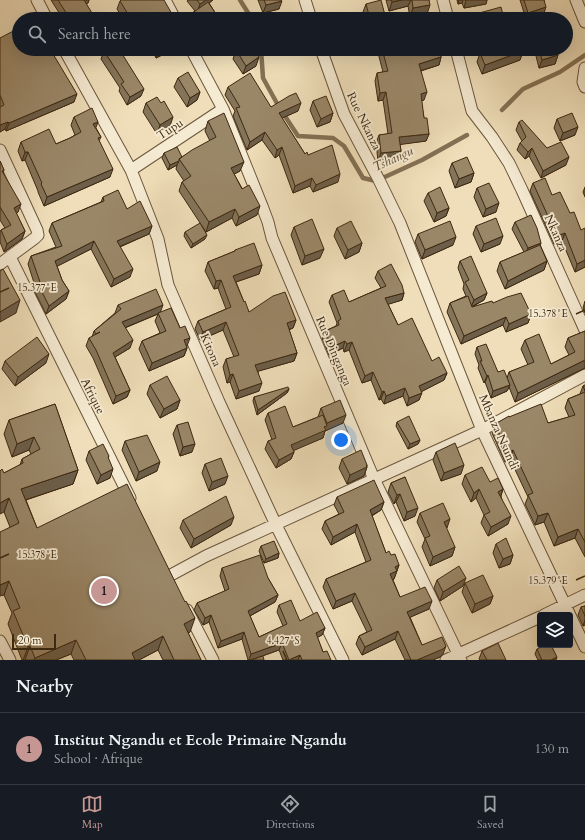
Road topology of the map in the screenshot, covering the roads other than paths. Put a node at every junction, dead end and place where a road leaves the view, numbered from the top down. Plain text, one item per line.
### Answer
1 (36, 0) edge
2 (165, 0) edge
3 (305, 0) edge
4 (443, 0) edge
5 (576, 0) edge
6 (43, 12) edge
7 (171, 12) edge
8 (309, 12) edge
9 (446, 12) edge
10 (585, 22) edge
11 (68, 56) edge
12 (195, 56) edge
13 (323, 56) edge
14 (458, 56) edge
15 (585, 68) edge
16 (584, 84) edge
17 (223, 109) junction
18 (0, 150) edge
19 (131, 170) junction
20 (400, 223) joint
21 (10, 257) junction
22 (0, 264) edge
23 (585, 330) edge
24 (585, 375) edge
25 (482, 430) junction
26 (374, 480) junction
27 (134, 505) edge
28 (276, 525) junction
29 (169, 576) edge
30 (585, 595) edge
31 (184, 604) edge
32 (565, 605) junction
33 (550, 612) edge
34 (537, 619) edge
35 (0, 640) edge
36 (585, 647) edge
37 (459, 658) edge
38 (10, 660) edge
39 (213, 660) edge
40 (344, 660) edge
41 (446, 660) edge

1 - 6 street
2 - 7 street
3 - 8 street
4 - 9 street
5 - 10 street
11 - 19 street, Kitona
12 - 17 street, Rue Dinganga
13 - 20 street, Rue Nkanza
14 - 23 street, Nkanza
15 - 16 street
17 - 19 street, Tupu
17 - 26 street, Rue Dinganga
18 - 21 street
19 - 28 street, Kitona
20 - 25 street, Mbanza Nsundi
21 - 22 street
21 - 27 street, Afrique
24 - 25 street
25 - 26 street
25 - 32 street, Mbanza Nsundi
26 - 28 street
26 - 37 street, Rue Dinganga
28 - 29 street
28 - 40 street, Kitona
30 - 32 street
31 - 39 street
32 - 33 street
32 - 36 street, Mbanza Nsundi
34 - 37 street
35 - 38 street
37 - 41 street

